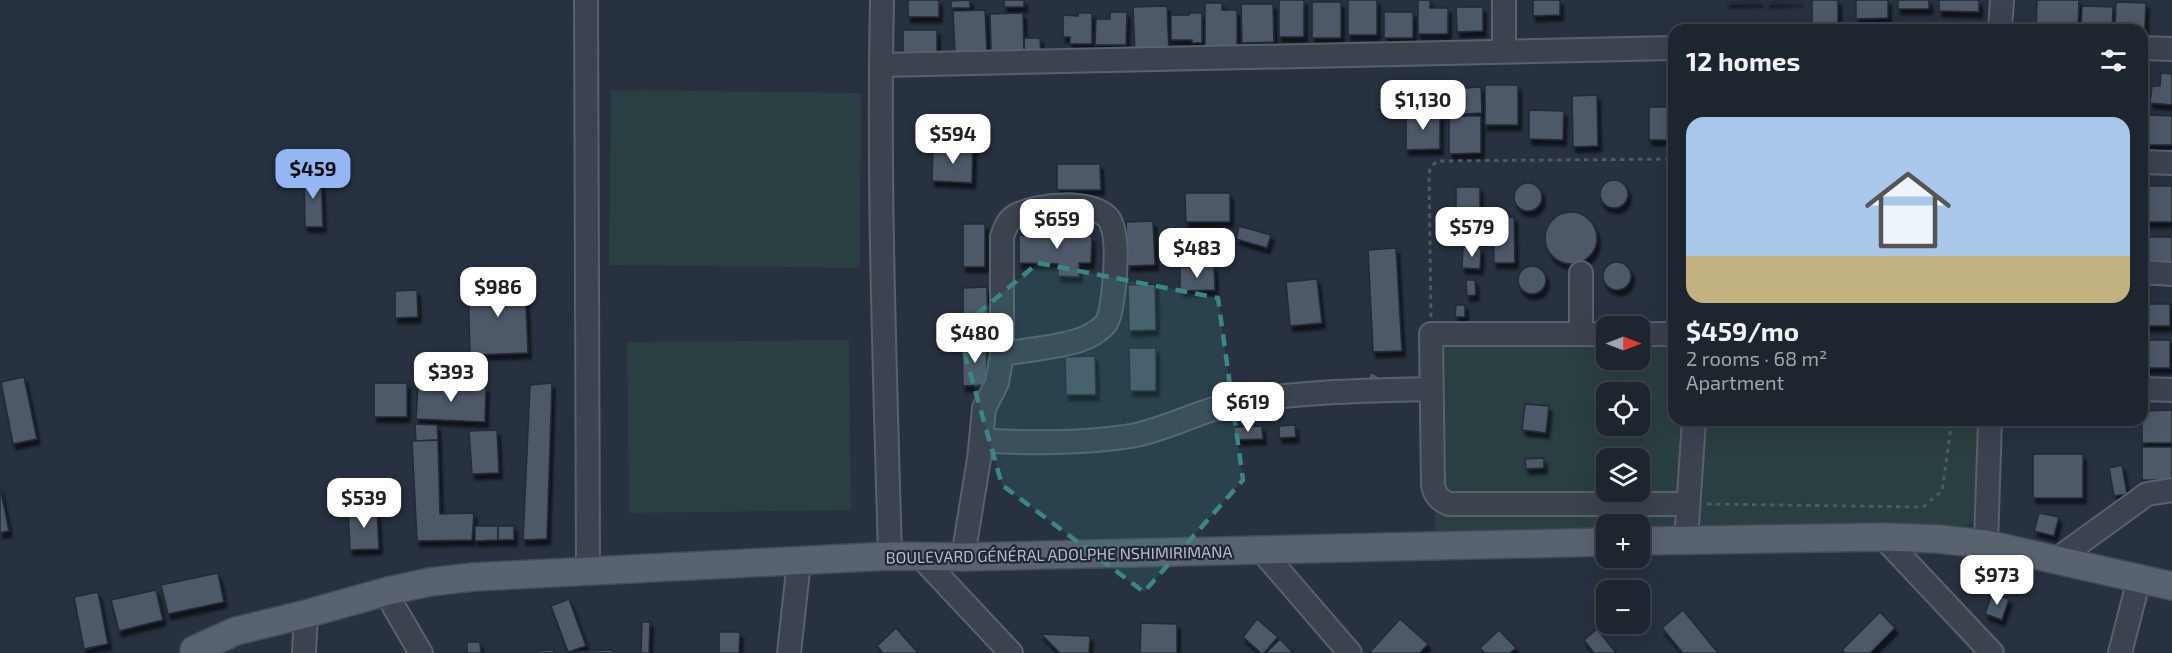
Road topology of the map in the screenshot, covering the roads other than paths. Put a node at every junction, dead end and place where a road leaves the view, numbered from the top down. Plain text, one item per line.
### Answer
1 (586, 0) edge
2 (882, 0) edge
3 (1504, 0) edge
4 (2001, 0) edge
5 (2000, 24) edge
6 (1668, 48) edge
7 (2148, 48) edge
8 (2172, 50) edge
9 (1504, 51) junction
10 (881, 65) junction
11 (2148, 162) edge
12 (2172, 163) edge
13 (2148, 272) edge
14 (1581, 273) dead end
15 (2172, 274) edge
16 (1581, 334) junction
17 (1596, 334) edge
18 (1650, 334) edge
19 (1668, 334) edge
20 (1002, 354) junction
21 (1430, 389) junction
22 (2148, 389) edge
23 (2172, 390) edge
24 (1694, 426) edge
25 (1990, 426) edge
26 (981, 440) junction
27 (2172, 490) edge
28 (1688, 504) junction
29 (1883, 537) junction
30 (1650, 541) edge
31 (1686, 541) junction
32 (1596, 542) edge
33 (1986, 543) junction
34 (1261, 550) junction
35 (890, 556) junction
36 (921, 557) junction
37 (963, 557) junction
38 (2056, 560) junction
39 (799, 561) junction
40 (588, 570) junction
41 (2139, 579) junction
42 (2172, 586) edge
43 (391, 599) junction
44 (305, 633) edge
45 (186, 651) edge
46 (421, 653) edge
47 (789, 653) edge
48 (1011, 653) edge
49 (1350, 653) edge
50 (1992, 653) edge
51 (2120, 653) edge

1 - 40 street
2 - 10 street
3 - 9 street
4 - 5 street
6 - 9 street
7 - 8 street
9 - 10 street
10 - 35 street
11 - 12 street
13 - 15 street
14 - 16 street
16 - 17 street
16 - 21 street
18 - 19 street
20 - 20 street
20 - 26 street
21 - 26 street
21 - 28 street
22 - 23 street
24 - 28 street
25 - 33 street
26 - 37 street
27 - 38 street
28 - 31 street
29 - 31 main road
29 - 33 main road
29 - 50 street
30 - 31 main road
32 - 34 main road, BOULEVARD GÉNÉRAL ADOLPHE NSHIMIRIMANA
33 - 38 main road
34 - 37 main road, BOULEVARD GÉNÉRAL ADOLPHE NSHIMIRIMANA
34 - 49 street
35 - 36 main road, BOULEVARD GÉNÉRAL ADOLPHE NSHIMIRIMANA
35 - 39 main road, BOULEVARD GÉNÉRAL ADOLPHE NSHIMIRIMANA
36 - 37 main road, BOULEVARD GÉNÉRAL ADOLPHE NSHIMIRIMANA
36 - 48 street
38 - 41 main road
39 - 40 main road, BOULEVARD GÉNÉRAL ADOLPHE NSHIMIRIMANA
39 - 47 street
40 - 43 main road, BOULEVARD GÉNÉRAL ADOLPHE NSHIMIRIMANA
41 - 42 main road
41 - 51 street
43 - 44 main road, BOULEVARD GÉNÉRAL ADOLPHE NSHIMIRIMANA
43 - 46 street
44 - 45 main road, BOULEVARD GÉNÉRAL ADOLPHE NSHIMIRIMANA

